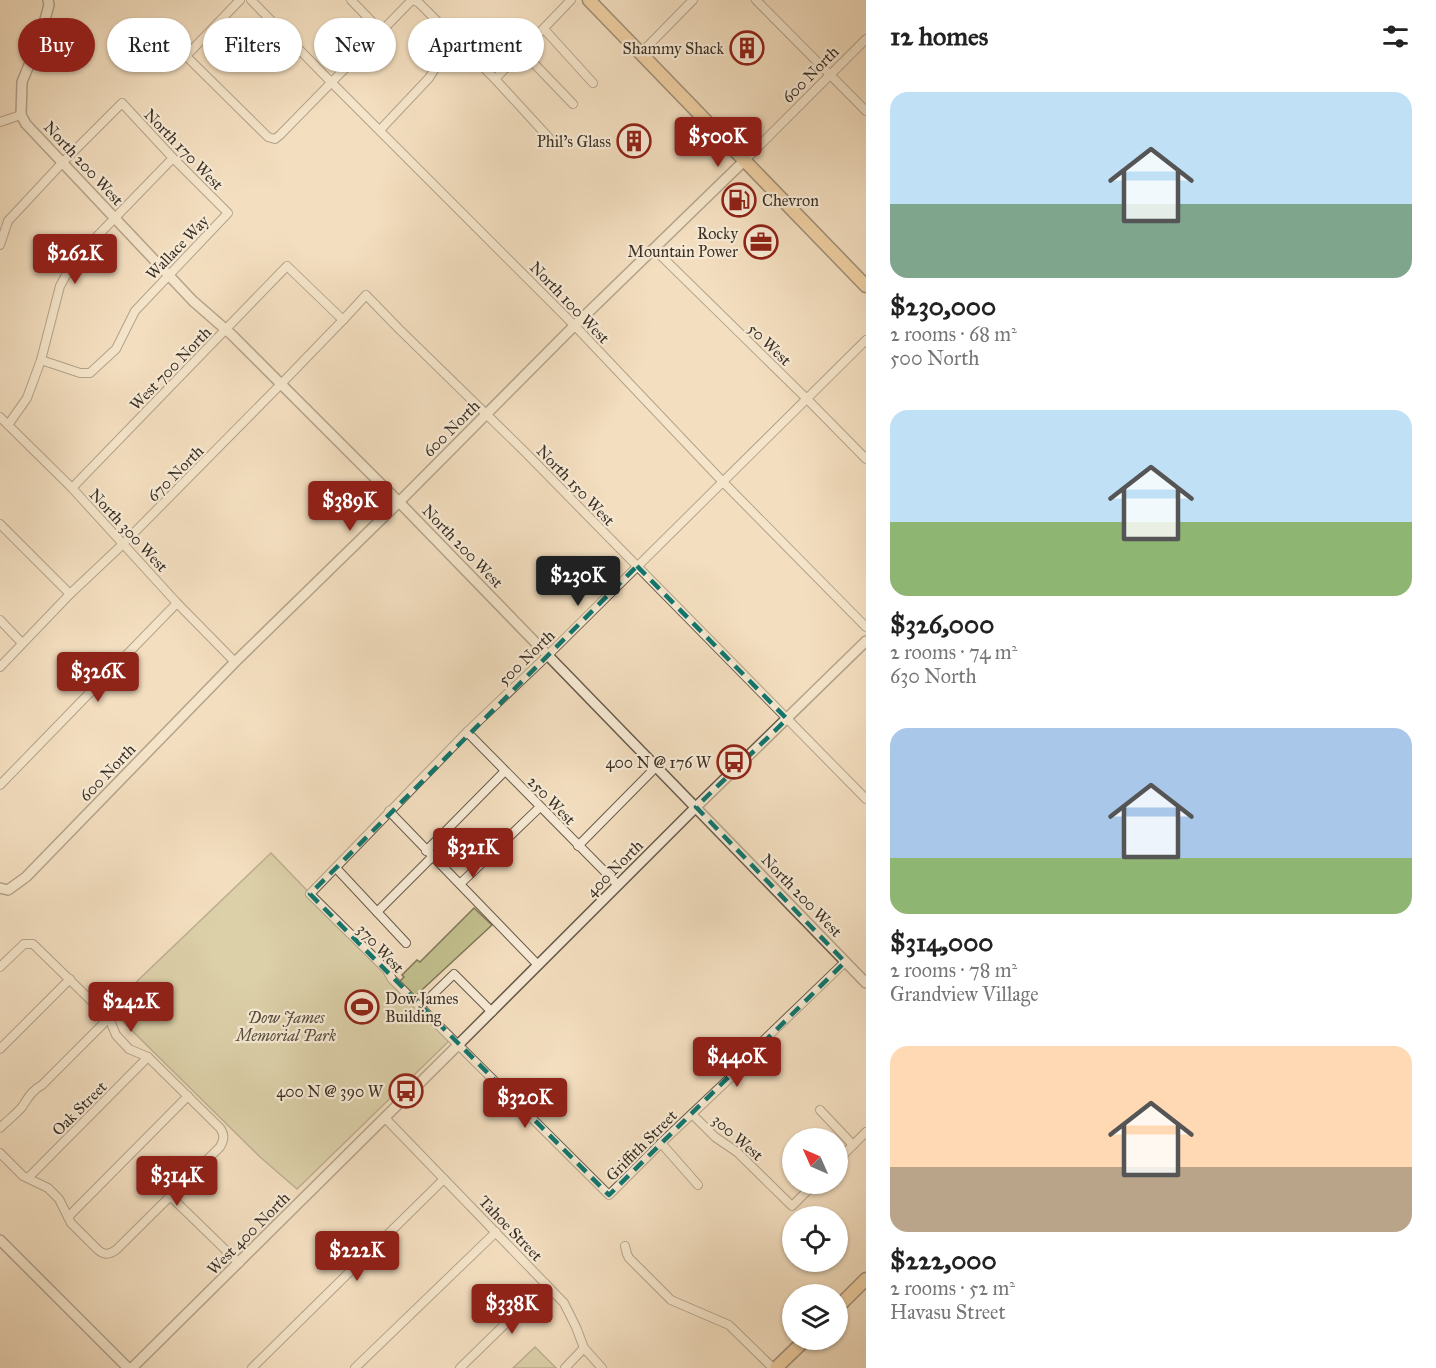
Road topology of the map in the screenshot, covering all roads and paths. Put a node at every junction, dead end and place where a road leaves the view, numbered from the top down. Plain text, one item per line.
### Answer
1 (48, 0) edge
2 (240, 0) edge
3 (251, 0) edge
4 (351, 0) edge
5 (414, 0) edge
6 (572, 0) edge
7 (589, 0) edge
8 (693, 0) edge
9 (756, 0) edge
10 (368, 18) edge
11 (394, 18) edge
12 (434, 18) edge
13 (544, 29) joint
14 (866, 39) edge
15 (640, 54) junction
16 (341, 72) edge
17 (433, 72) edge
18 (488, 72) edge
19 (502, 72) edge
20 (542, 72) edge
21 (830, 75) junction
22 (495, 79) junction
23 (331, 82) junction
24 (593, 83) dead end
25 (573, 104) dead end
26 (866, 111) edge
27 (21, 115) junction
28 (0, 122) edge
29 (380, 130) junction
30 (550, 139) dead end
31 (173, 158) junction
32 (744, 161) junction
33 (63, 162) junction
34 (228, 213) joint
35 (116, 218) junction
36 (0, 245) edge
37 (654, 249) junction
38 (169, 274) junction
39 (866, 286) edge
40 (366, 294) joint
41 (343, 320) junction
42 (575, 326) junction
43 (226, 330) junction
44 (866, 340) edge
45 (41, 360) junction
46 (281, 384) junction
47 (807, 399) junction
48 (486, 414) junction
49 (0, 417) edge
50 (8, 425) junction
51 (866, 459) edge
52 (723, 482) junction
53 (72, 488) junction
54 (399, 502) junction
55 (0, 524) edge
56 (123, 544) junction
57 (637, 566) junction
58 (70, 594) junction
59 (177, 603) junction
60 (0, 620) edge
61 (866, 627) edge
62 (866, 641) edge
63 (22, 643) junction
64 (548, 655) junction
65 (235, 662) junction
66 (0, 667) edge
67 (788, 719) junction
68 (467, 732) junction
69 (656, 767) junction
70 (505, 771) junction
71 (0, 785) edge
72 (866, 799) edge
73 (540, 807) junction
74 (696, 807) junction
75 (389, 811) junction
76 (578, 846) junction
77 (429, 854) junction
78 (336, 868) junction
79 (460, 884) junction
80 (618, 885) junction
81 (4, 889) edge
82 (310, 894) joint
83 (377, 912) junction
84 (406, 943) dead end
85 (845, 962) junction
86 (538, 965) junction
87 (0, 967) edge
88 (70, 979) junction
89 (866, 983) edge
90 (420, 1007) junction
91 (492, 1012) junction
92 (109, 1018) junction
93 (458, 1045) junction
94 (0, 1049) edge
95 (148, 1057) junction
96 (188, 1096) junction
97 (820, 1110) dead end
98 (692, 1114) junction
99 (385, 1118) junction
100 (0, 1128) edge
101 (866, 1132) edge
102 (661, 1143) junction
103 (854, 1145) junction
104 (848, 1151) edge
105 (0, 1153) edge
106 (28, 1178) junction
107 (444, 1179) junction
108 (698, 1185) dead end
109 (804, 1194) edge
110 (609, 1195) joint
111 (170, 1196) junction
112 (68, 1217) junction
113 (496, 1232) junction
114 (0, 1240) edge
115 (625, 1246) dead end
116 (239, 1263) junction
117 (866, 1279) edge
118 (546, 1284) junction
119 (848, 1297) edge
120 (584, 1348) junction
121 (794, 1350) edge
122 (130, 1368) edge
123 (252, 1368) edge
124 (355, 1368) edge
125 (460, 1368) edge
126 (565, 1368) edge
127 (602, 1368) edge
128 (774, 1368) edge

1 - 27 street, North 200 West
2 - 23 street
3 - 23 street, North 100 West
4 - 10 street
5 - 11 street
5 - 12 street
6 - 13 street
7 - 15 main road
8 - 15 street
9 - 21 street
13 - 24 street
14 - 21 street, 600 North
15 - 32 main road
16 - 23 street
17 - 29 street
18 - 22 street
19 - 22 street
20 - 25 street
21 - 26 street
21 - 32 street, 600 North
22 - 30 street
23 - 29 street, North 100 West
27 - 28 street
27 - 33 street, North 200 West
29 - 42 street, North 100 West
31 - 33 street, North 170 West
31 - 34 street, North 170 West
31 - 35 street
32 - 37 street, 600 North
32 - 39 main road
33 - 35 street, North 200 West
33 - 36 street
34 - 38 street, Wallace Way
35 - 38 street, North 200 West
35 - 45 street
37 - 42 street, 600 North
37 - 47 street, 50 West
38 - 43 street, North 200 West
38 - 45 street, Wallace Way
40 - 41 street, 670 North
40 - 48 street, North 150 West
41 - 43 street, West 700 North
41 - 46 street, 670 North
42 - 48 street, 600 North
42 - 52 street, North 100 West
43 - 46 street, North 200 West
43 - 53 street, West 700 North
44 - 47 street, 500 North
45 - 50 street
46 - 54 street, North 200 West
46 - 56 street, 670 North
47 - 51 street, 50 West
47 - 52 street, 500 North
48 - 54 street, 600 North
48 - 57 street, North 150 West
49 - 50 street, North 300 West
50 - 53 street, North 300 West
52 - 57 street, 500 North
52 - 61 street, North 100 West
53 - 56 street, North 300 West
54 - 64 street, North 200 West
54 - 65 street, 600 North
55 - 58 street
56 - 58 street, 670 North
56 - 59 street, North 300 West
57 - 64 street, 500 North
57 - 67 street, North 150 West
58 - 63 street, 670 North
59 - 65 street, North 300 West
59 - 71 street
60 - 63 street
62 - 67 street, 400 North
63 - 66 street, 670 North
64 - 68 street, 500 North
64 - 69 street, North 200 West
65 - 81 street, 600 North
67 - 72 street, North 150 West
67 - 74 street, 400 North
68 - 70 street, 250 West
68 - 75 street, 500 North
69 - 74 street, North 200 West
69 - 76 street
70 - 73 street, 250 West
70 - 77 street
73 - 76 street, 250 West
73 - 79 street
74 - 80 street, 400 North
74 - 85 street, North 200 West
75 - 77 street
75 - 78 street, 500 North
76 - 80 street, 250 West
77 - 79 street
77 - 83 street
78 - 82 street, 500 North
78 - 83 street
79 - 86 street
80 - 86 street, 400 North
82 - 90 street, 370 West
83 - 84 street
85 - 89 street, North 200 West
85 - 98 street, Griffith Street
86 - 91 street, 400 North
87 - 88 street
88 - 92 street
88 - 94 street
90 - 91 street
90 - 93 street, 370 West
91 - 93 street, 400 North
92 - 95 street
92 - 100 street
93 - 99 street, 400 North
93 - 110 street, 370 West
95 - 96 street
95 - 106 street, Oak Street
96 - 111 street
96 - 112 street
97 - 103 street
98 - 102 street, Griffith Street
98 - 109 street, 300 West
99 - 107 street, Tahoe Street
99 - 116 street, West 400 North
101 - 103 street
102 - 108 street
102 - 110 street, Griffith Street
103 - 104 street
105 - 106 street
106 - 112 street
107 - 113 street, Tahoe Street
107 - 123 street
111 - 112 street
111 - 116 street
113 - 118 street, Tahoe Street
113 - 124 street
114 - 122 street
115 - 128 street
116 - 122 street, West 400 North
117 - 119 main road
118 - 120 street, Tahoe Street
118 - 125 street
120 - 126 street
120 - 127 street, Tahoe Street
121 - 128 main road

